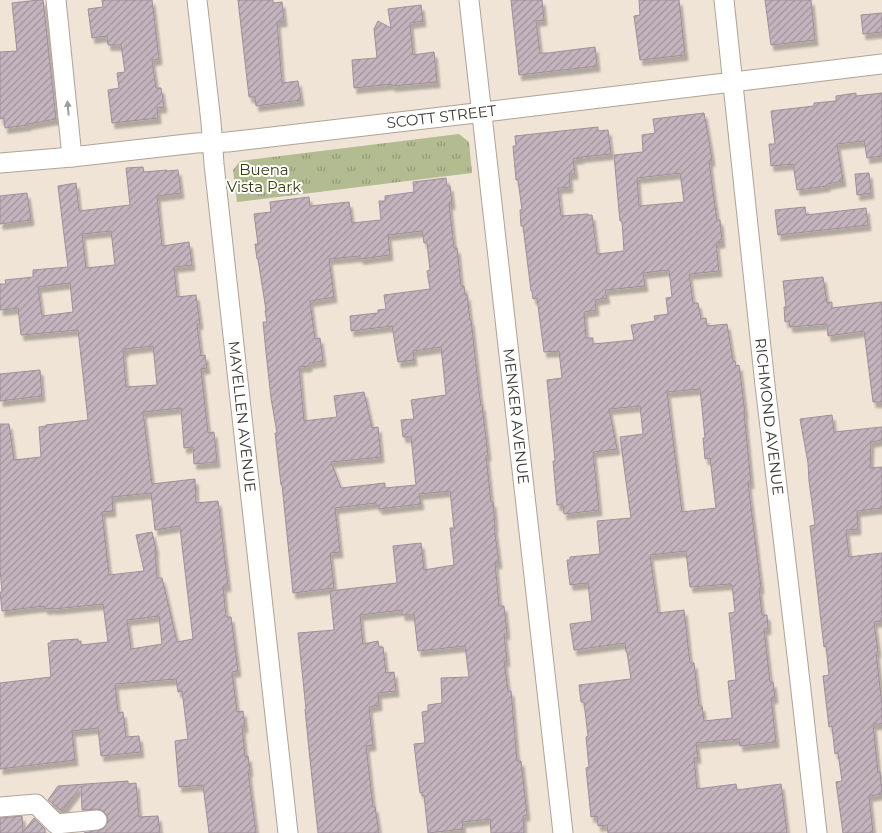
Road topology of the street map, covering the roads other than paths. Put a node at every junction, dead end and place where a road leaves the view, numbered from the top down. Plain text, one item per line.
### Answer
1 (56, 0) edge
2 (197, 0) edge
3 (469, 0) edge
4 (724, 0) edge
5 (882, 64) edge
6 (734, 82) junction
7 (482, 112) junction
8 (212, 142) junction
9 (72, 157) junction
10 (0, 163) edge
11 (0, 807) edge
12 (97, 820) dead end
13 (288, 833) edge
14 (562, 833) edge
15 (816, 833) edge

9 -> 1 street
2 - 8 street, MAYELLEN AVENUE
3 - 7 street, MENKER AVENUE
4 - 6 street, RICHMOND AVENUE
5 - 6 street, SCOTT STREET
6 - 7 street, SCOTT STREET
6 - 15 street, RICHMOND AVENUE
7 - 8 street, SCOTT STREET
7 - 14 street, MENKER AVENUE
8 - 9 street, SCOTT STREET
8 - 13 street, MAYELLEN AVENUE
9 - 10 street, SCOTT STREET
11 - 12 street

